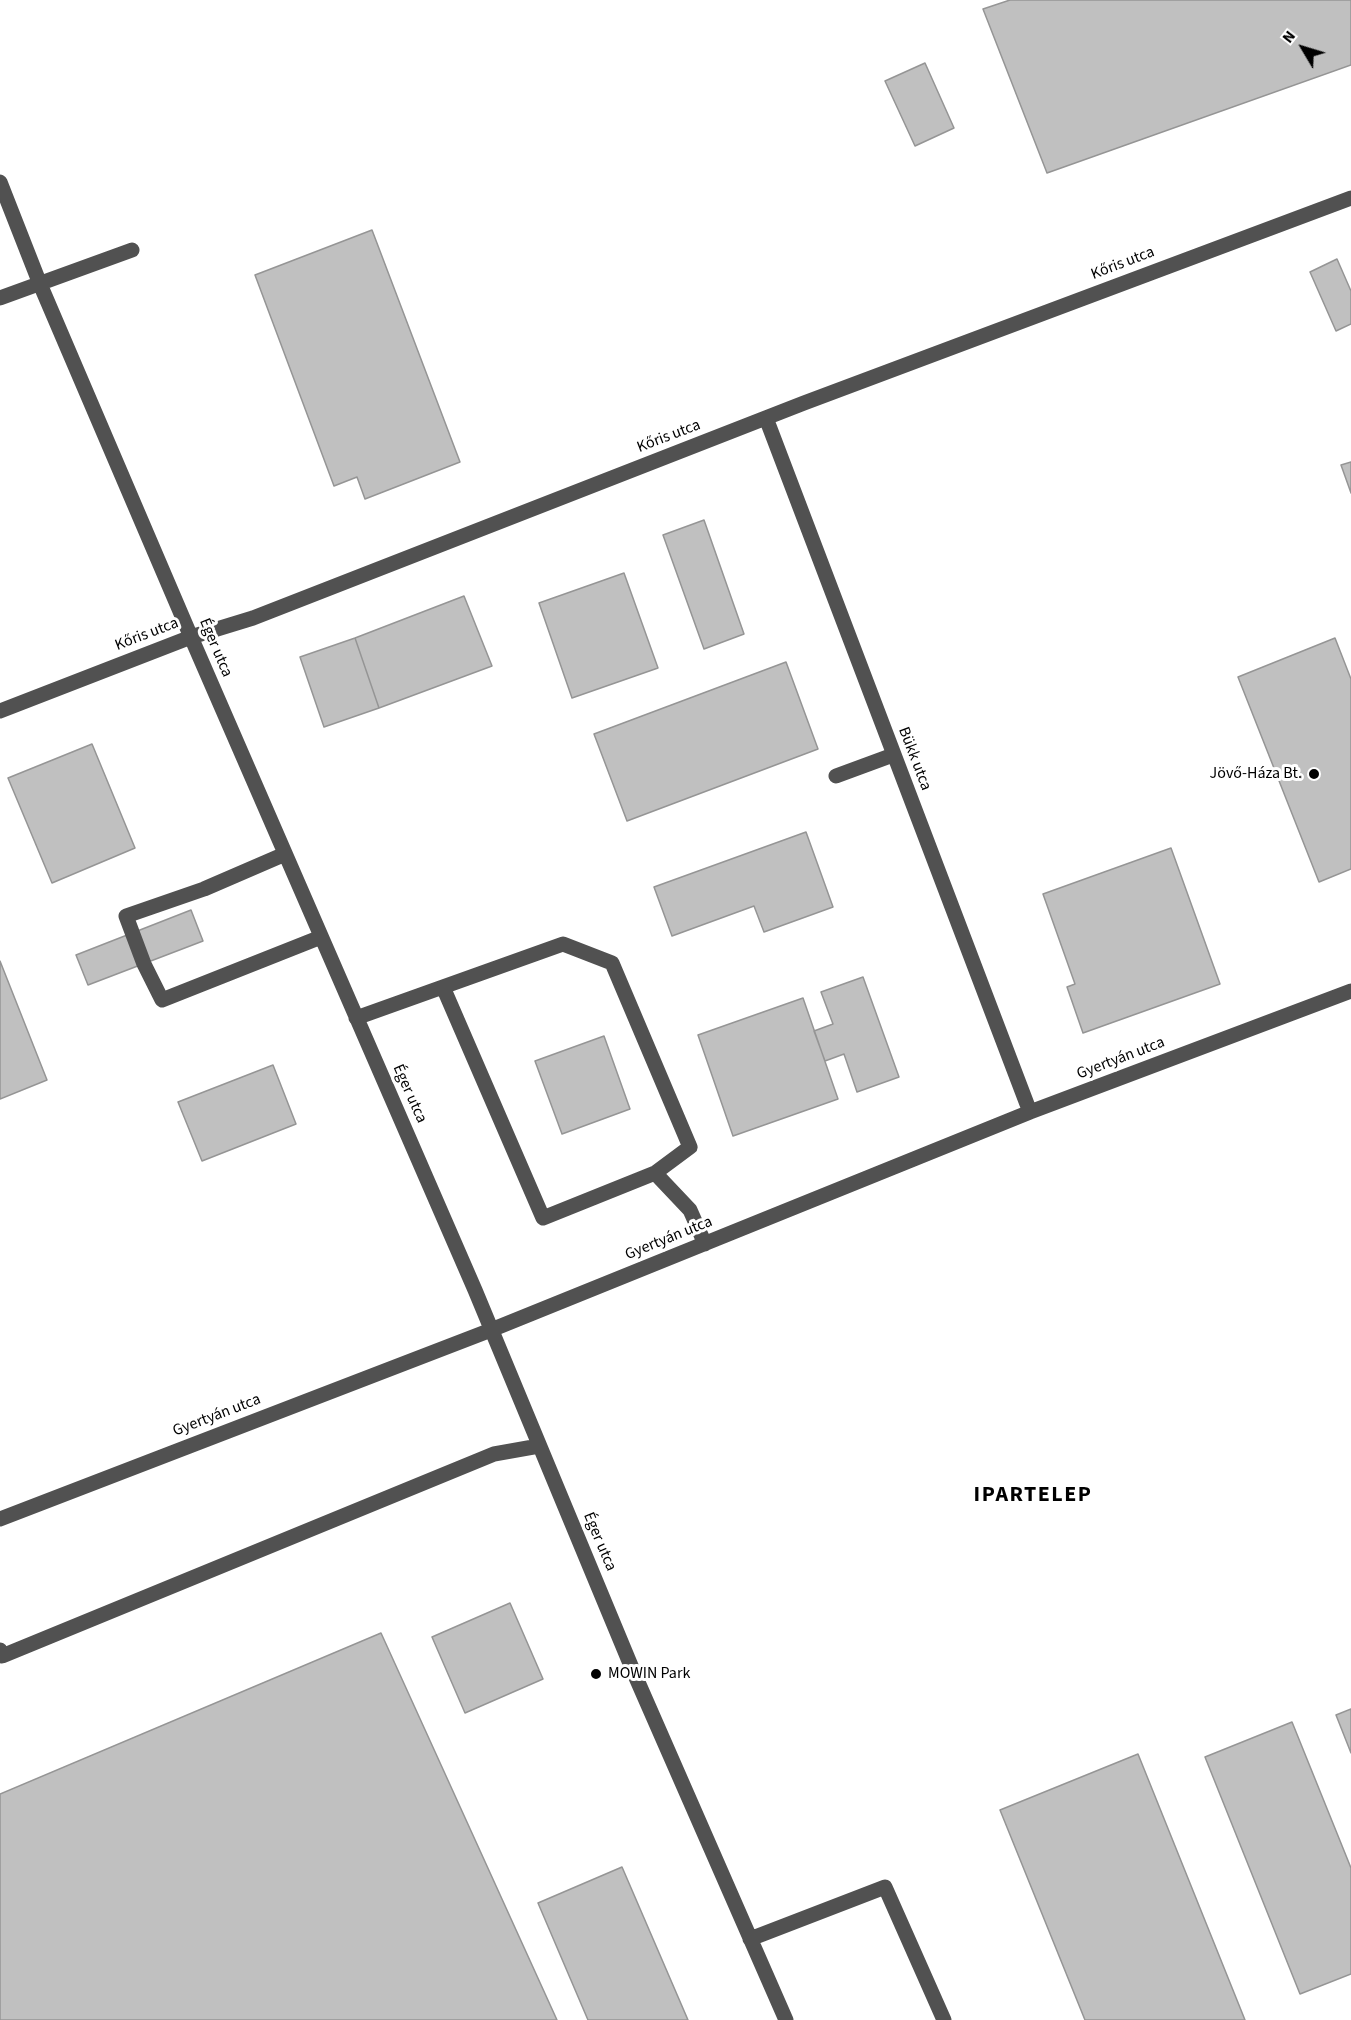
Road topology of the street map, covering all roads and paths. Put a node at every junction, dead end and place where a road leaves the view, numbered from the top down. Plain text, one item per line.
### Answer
1 (0, 182) edge
2 (1351, 198) edge
3 (132, 250) dead end
4 (40, 284) junction
5 (0, 298) edge
6 (766, 418) junction
7 (190, 637) junction
8 (0, 711) edge
9 (893, 755) junction
10 (836, 776) dead end
11 (285, 854) junction
12 (321, 937) junction
13 (443, 987) junction
14 (1351, 991) edge
15 (356, 1018) junction
16 (1030, 1112) junction
17 (655, 1173) junction
18 (705, 1244) junction
19 (491, 1330) junction
20 (539, 1446) junction
21 (0, 1519) edge
22 (1, 1654) edge
23 (750, 1939) junction
24 (786, 2020) edge
25 (944, 2020) edge

1 - 4 street, Éger utca
2 - 6 street, Kőris utca
3 - 4 street
4 - 5 street
4 - 7 street, Éger utca
6 - 7 street, Kőris utca
6 - 9 street, Bükk utca
7 - 8 street, Kőris utca
7 - 11 street, Éger utca
9 - 10 street
9 - 16 street, Bükk utca
11 - 12 street, Éger utca
11 - 12 street
12 - 15 street, Éger utca
13 - 15 street
13 - 17 street
13 - 17 street
14 - 16 street, Gyertyán utca
15 - 19 street, Éger utca
16 - 18 street, Gyertyán utca
17 - 18 street
18 - 19 street, Gyertyán utca
19 - 20 street, Éger utca
19 - 21 street, Gyertyán utca
20 - 22 street
20 - 23 street, Éger utca
23 - 24 street, Éger utca
23 - 25 street

